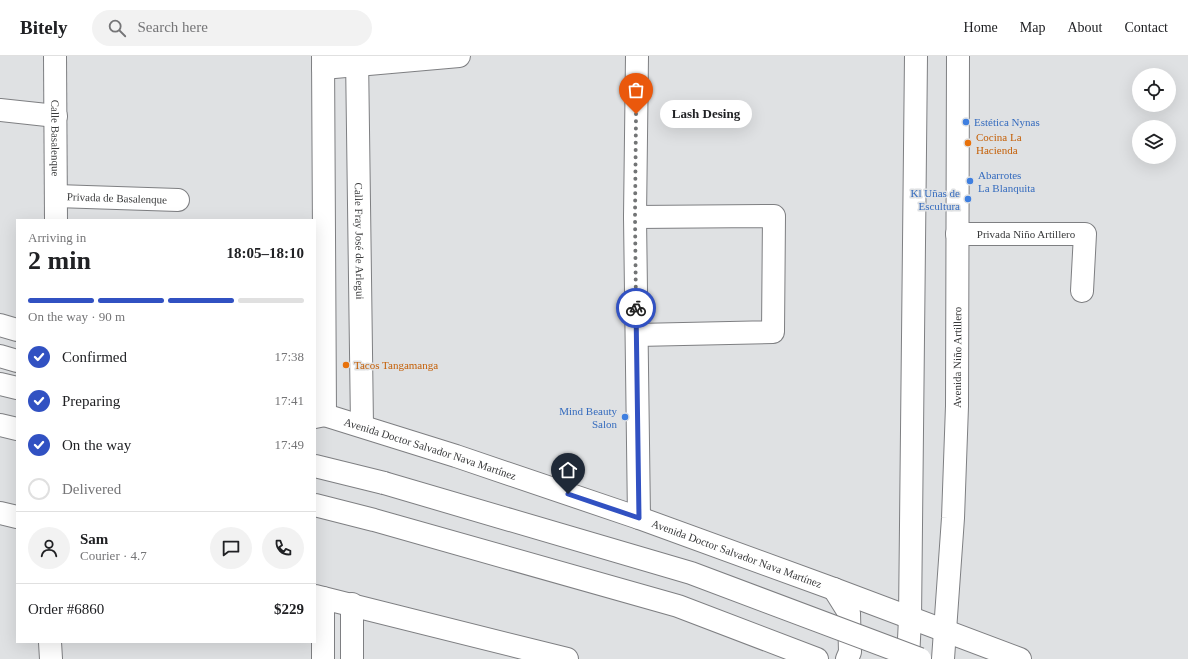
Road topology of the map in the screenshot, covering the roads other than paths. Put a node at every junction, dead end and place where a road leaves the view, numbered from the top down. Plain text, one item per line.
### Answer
1 (55, 56) edge
2 (459, 56) edge
3 (637, 56) edge
4 (916, 56) edge
5 (958, 56) edge
6 (357, 61) edge
7 (323, 62) edge
8 (0, 110) edge
9 (56, 116) junction
10 (56, 196) junction
11 (178, 200) dead end
12 (635, 217) junction
13 (56, 219) edge
14 (957, 234) junction
15 (1082, 291) dead end
16 (0, 325) edge
17 (16, 330) edge
18 (637, 335) junction
19 (0, 356) edge
20 (16, 361) edge
21 (0, 384) edge
22 (16, 388) edge
23 (318, 415) edge
24 (0, 425) edge
25 (362, 426) junction
26 (16, 429) edge
27 (316, 466) edge
28 (316, 505) edge
29 (0, 513) edge
30 (16, 517) edge
31 (639, 518) junction
32 (834, 588) junction
33 (319, 597) edge
34 (352, 604) junction
35 (910, 619) junction
36 (945, 632) junction
37 (50, 643) edge
38 (538, 656) edge
39 (51, 659) edge
40 (323, 659) edge
41 (352, 659) edge
42 (567, 659) edge
43 (817, 659) edge
44 (847, 659) edge
45 (908, 659) edge
46 (920, 659) edge
47 (943, 659) edge
48 (1020, 659) edge

1 - 9 main road, Calle Basalenque
2 - 6 main road
3 - 12 main road
4 - 35 main road
5 - 14 main road, Avenida Niño Artillero
6 - 7 main road
6 - 25 main road, Calle Fray José de Arlegui
7 - 23 main road
8 - 9 main road
9 - 10 main road, Calle Basalenque
10 - 11 main road, Privada de Basalenque
10 - 13 main road, Calle Basalenque
12 - 18 main road
12 - 18 main road
14 - 15 main road, Privada Niño Artillero
14 - 36 main road, Avenida Niño Artillero
16 - 17 main road
18 - 31 main road
19 - 20 main road
21 - 22 main road
23 - 25 main road, Avenida Doctor Salvador Nava Martínez
24 - 26 main road
25 - 31 main road, Avenida Doctor Salvador Nava Martínez
27 - 46 main road, bridge
28 - 43 main road
29 - 30 main road
31 - 32 main road, Avenida Doctor Salvador Nava Martínez
32 - 35 main road, Avenida Doctor Salvador Nava Martínez
32 - 44 main road
33 - 34 main road
33 - 40 main road
34 - 38 main road
34 - 41 main road
35 - 36 main road, Avenida Doctor Salvador Nava Martínez
35 - 45 main road
36 - 47 main road, Avenida Niño Artillero
36 - 48 main road, Avenida Doctor Salvador Nava Martínez
37 - 39 main road
38 - 42 main road

